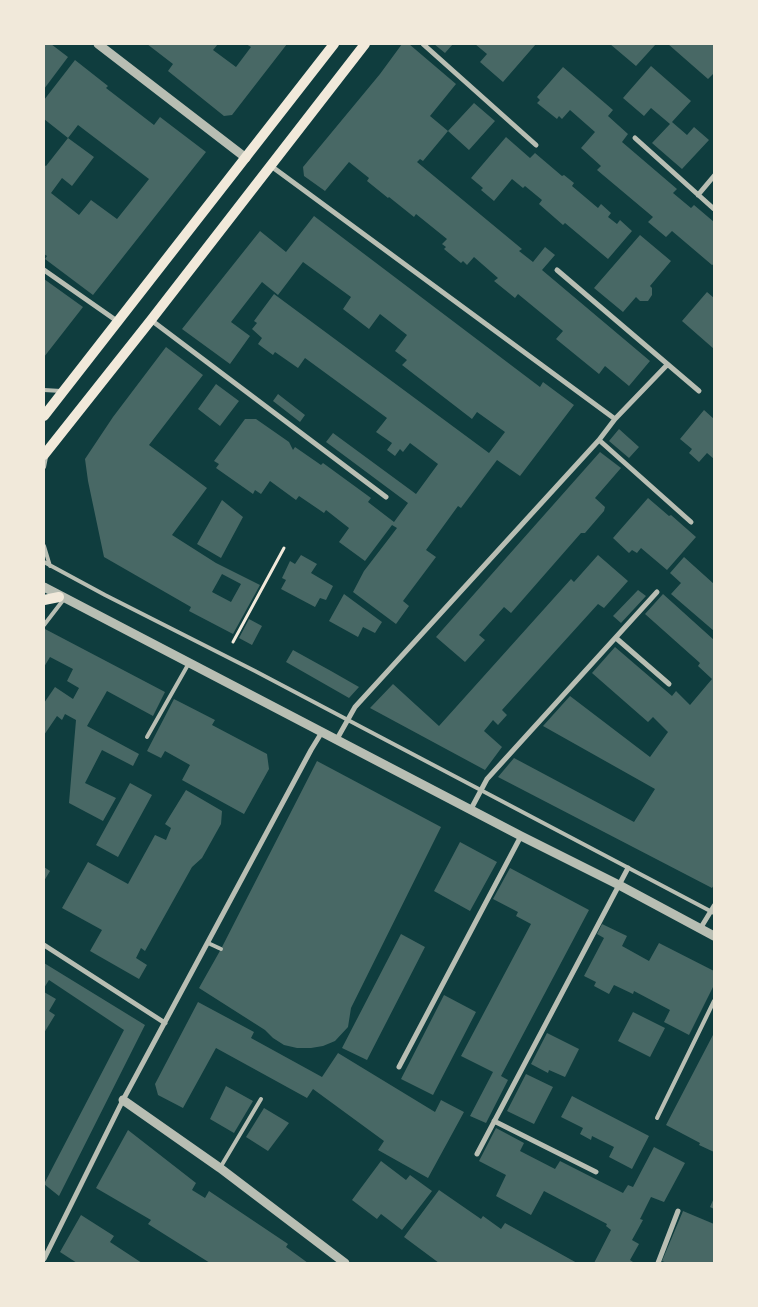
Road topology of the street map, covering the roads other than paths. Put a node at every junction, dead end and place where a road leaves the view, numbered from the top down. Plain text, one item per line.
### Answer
1 (98, 44) edge
2 (334, 44) edge
3 (365, 44) edge
4 (423, 44) edge
5 (635, 138) dead end
6 (536, 145) dead end
7 (246, 158) junction
8 (270, 165) junction
9 (714, 176) edge
10 (698, 195) junction
11 (714, 209) edge
12 (44, 270) edge
13 (557, 270) dead end
14 (151, 320) junction
15 (117, 321) junction
16 (668, 365) junction
17 (44, 390) edge
18 (63, 391) junction
19 (699, 391) dead end
20 (44, 416) edge
21 (614, 419) junction
22 (599, 440) junction
23 (46, 453) edge
24 (44, 467) edge
25 (386, 497) dead end
26 (691, 522) dead end
27 (44, 546) edge
28 (44, 562) edge
29 (50, 566) junction
30 (44, 587) edge
31 (657, 592) dead end
32 (62, 598) junction
33 (44, 600) edge
34 (44, 625) edge
35 (616, 638) junction
36 (190, 663) junction
37 (669, 684) dead end
38 (347, 720) junction
39 (322, 732) junction
40 (147, 737) dead end
41 (337, 739) junction
42 (481, 790) junction
43 (471, 809) junction
44 (521, 836) junction
45 (628, 868) junction
46 (619, 885) junction
47 (714, 906) edge
48 (712, 913) edge
49 (700, 929) junction
50 (714, 936) edge
51 (208, 943) junction
52 (44, 946) edge
53 (221, 948) dead end
54 (714, 1001) edge
55 (165, 1023) junction
56 (399, 1067) dead end
57 (261, 1099) dead end
58 (122, 1100) junction
59 (657, 1118) dead end
60 (494, 1121) junction
61 (477, 1154) dead end
62 (220, 1168) junction
63 (596, 1172) dead end
64 (678, 1211) dead end
65 (44, 1259) edge
66 (345, 1263) edge
67 (658, 1263) edge

1 - 7 street
2 - 7 main road
3 - 8 main road
4 - 6 street
5 - 10 street
7 - 15 main road
8 - 14 main road
8 - 21 street
9 - 10 street
10 - 11 street
12 - 15 street
13 - 16 street
14 - 23 main road
14 - 25 street
15 - 18 main road
16 - 19 street
16 - 21 street
17 - 18 lane
18 - 20 main road
21 - 22 street
22 - 26 street
22 - 38 street
23 - 24 lane
27 - 29 lane
28 - 29 lane
29 - 38 lane
30 - 32 street
31 - 35 street
32 - 33 main road
32 - 34 lane
32 - 36 street
35 - 37 street
35 - 42 street
36 - 39 street
36 - 40 lane
38 - 41 street
38 - 42 lane
39 - 41 street
39 - 51 street
41 - 43 street
42 - 43 street
42 - 45 lane
43 - 44 street
44 - 46 street
44 - 56 street
45 - 46 street
45 - 48 lane
46 - 49 street
46 - 60 street
47 - 48 street
48 - 49 street
49 - 50 street
51 - 53 lane
51 - 55 street
52 - 55 street
54 - 59 lane
55 - 58 street
57 - 62 lane
58 - 62 street
58 - 65 street
60 - 61 street
60 - 63 street
62 - 66 street
64 - 67 street

